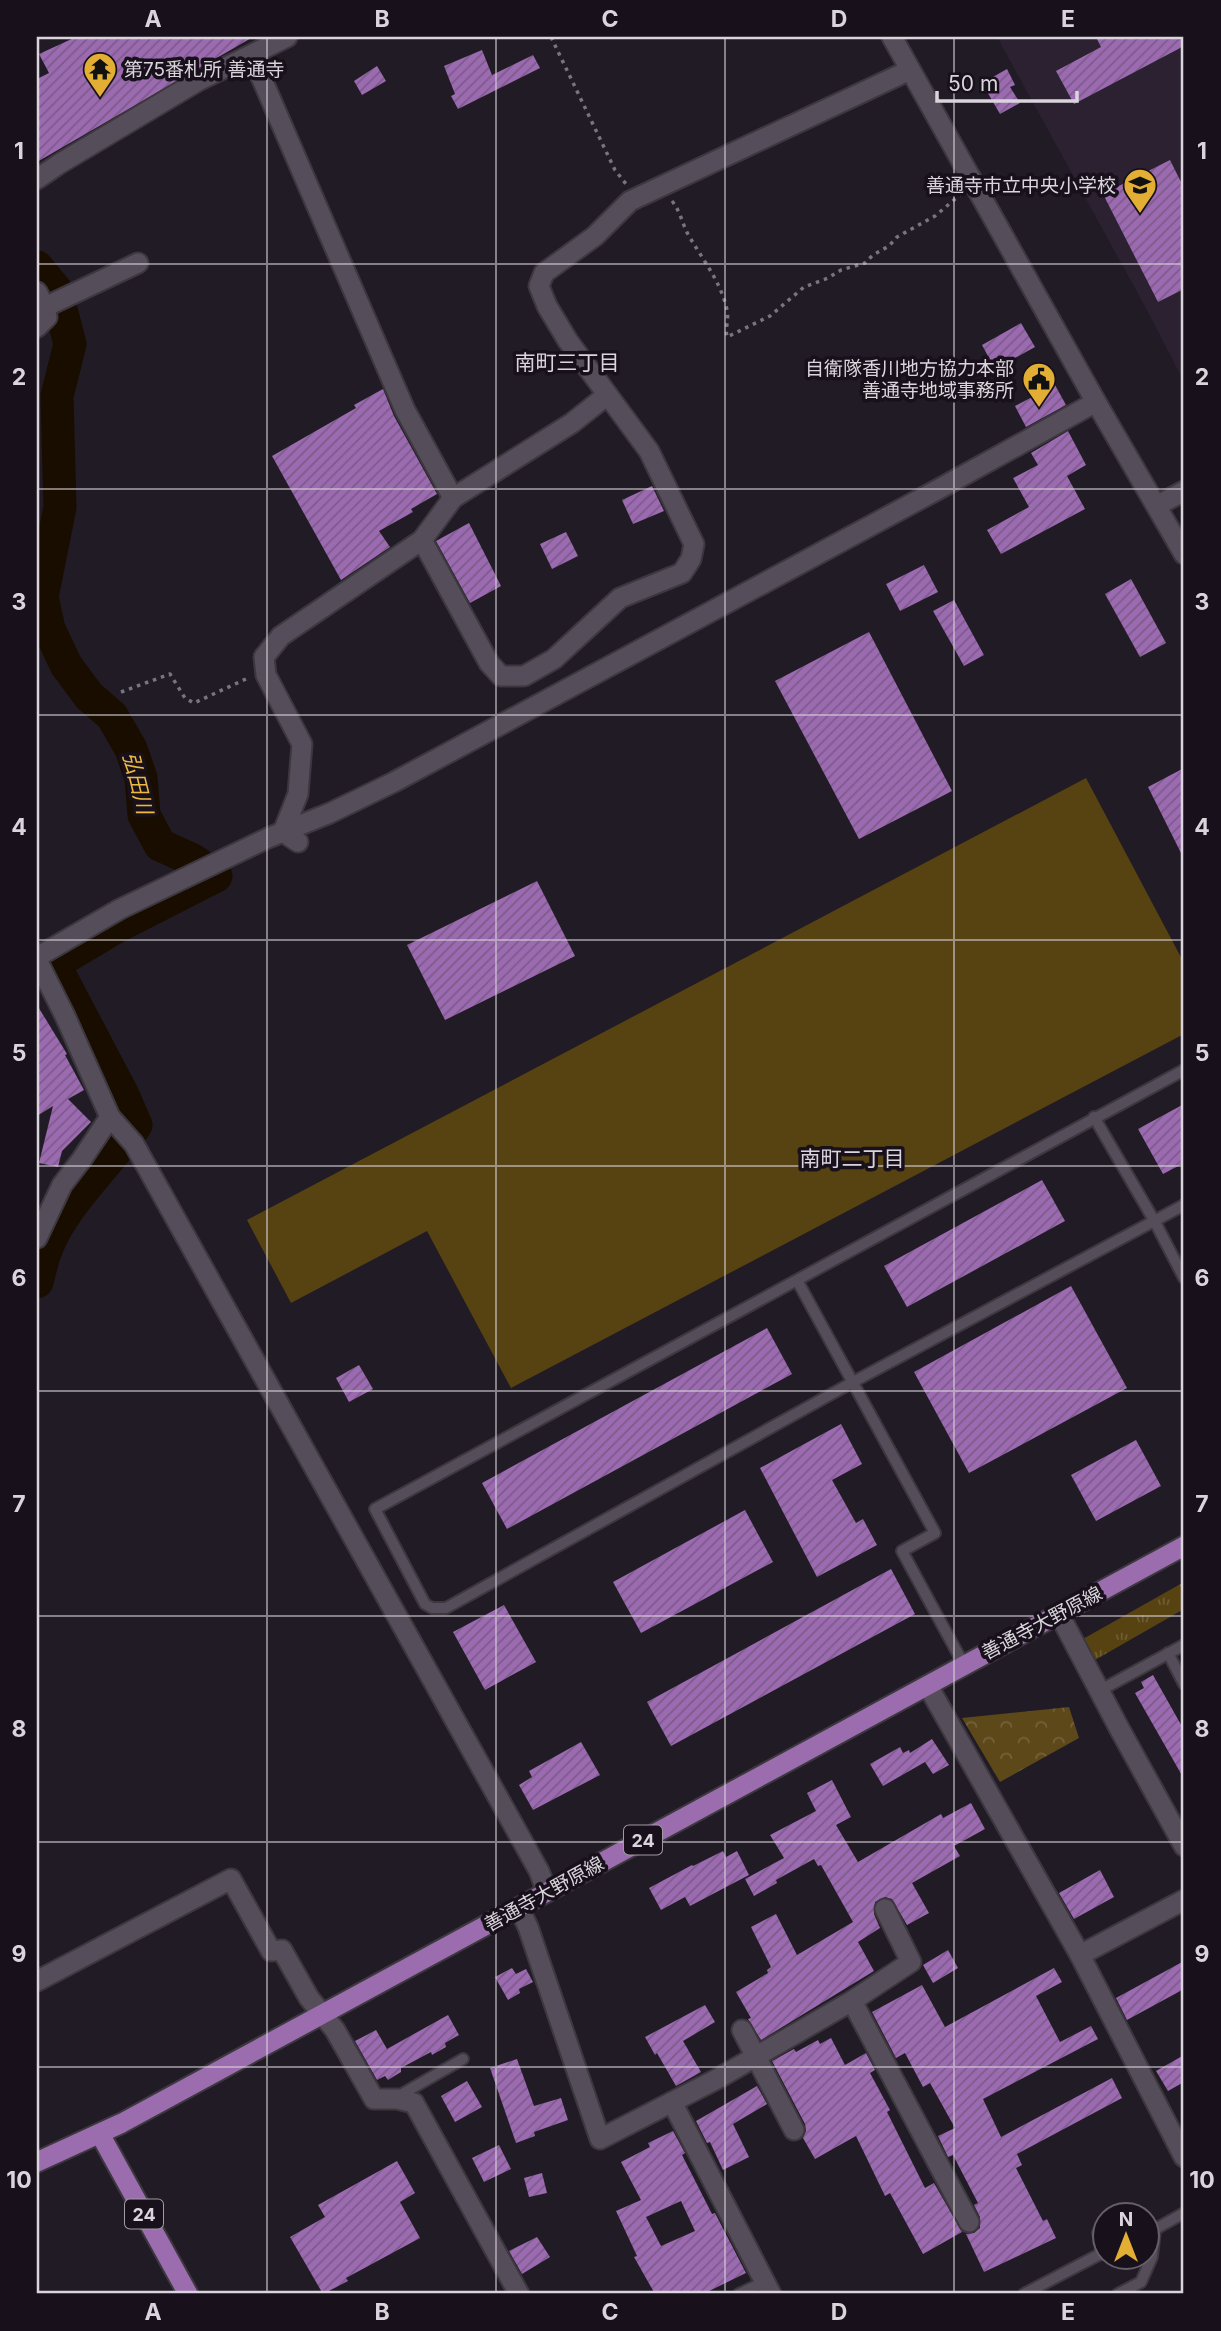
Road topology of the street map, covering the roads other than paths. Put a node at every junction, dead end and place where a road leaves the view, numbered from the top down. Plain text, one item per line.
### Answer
1 (287, 37) edge
2 (892, 37) edge
3 (252, 56) junction
4 (910, 70) junction
5 (37, 179) edge
6 (138, 263) dead end
7 (41, 299) edge
8 (37, 327) edge
9 (606, 396) junction
10 (1096, 402) junction
11 (1184, 491) edge
12 (453, 498) junction
13 (1158, 505) junction
14 (422, 540) junction
15 (1184, 554) edge
16 (291, 837) junction
17 (37, 958) edge
18 (1184, 1070) edge
19 (1094, 1117) junction
20 (113, 1121) junction
21 (1184, 1205) edge
22 (1155, 1222) junction
23 (37, 1238) edge
24 (1184, 1278) edge
25 (798, 1282) junction
26 (853, 1382) junction
27 (1184, 1546) edge
28 (1059, 1614) junction
29 (1184, 1645) edge
30 (1168, 1653) junction
31 (964, 1665) junction
32 (1184, 1684) edge
33 (929, 1686) junction
34 (1099, 1690) junction
35 (1184, 1846) edge
36 (547, 1892) junction
37 (1184, 1900) edge
38 (519, 1908) junction
39 (885, 1909) dead end
40 (1080, 1955) junction
41 (37, 1980) edge
42 (852, 2001) junction
43 (323, 2015) junction
44 (741, 2030) dead end
45 (756, 2057) junction
46 (463, 2059) dead end
47 (393, 2099) junction
48 (672, 2102) junction
49 (794, 2130) dead end
50 (100, 2134) junction
51 (1184, 2157) edge
52 (37, 2162) edge
53 (1184, 2213) edge
54 (969, 2222) dead end
55 (1162, 2225) edge
56 (1092, 2257) edge
57 (1145, 2272) edge
58 (767, 2288) edge
59 (188, 2294) edge
60 (519, 2294) edge
61 (739, 2294) edge
62 (1024, 2294) edge
63 (1118, 2294) edge

1 - 3 street
2 - 4 street
3 - 5 street
3 - 12 street
4 - 9 street
4 - 10 street
6 - 7 street
7 - 8 street
9 - 12 street
9 - 14 street
10 - 13 street
10 - 16 street
11 - 13 street
12 - 14 street
13 - 15 street
14 - 16 street
16 - 17 street
17 - 20 street
18 - 19 lane
19 - 22 lane
19 - 25 lane
20 - 23 street
20 - 36 street
21 - 22 lane
22 - 24 lane
22 - 26 lane
25 - 26 lane
25 - 26 lane
26 - 31 lane
27 - 28 main road, 善通寺大野原線 / 24
28 - 31 main road, 善通寺大野原線 / 24
28 - 34 street
29 - 30 lane
30 - 32 lane
30 - 34 lane
31 - 33 main road, 善通寺大野原線 / 24
33 - 36 main road, 善通寺大野原線 / 24
33 - 40 street
34 - 35 street
36 - 38 main road, 善通寺大野原線 / 24
37 - 40 street
38 - 43 main road, 善通寺大野原線 / 24
38 - 48 street
39 - 42 street
40 - 51 street
41 - 43 street
42 - 45 street
42 - 54 street
43 - 47 street
43 - 50 main road, 善通寺大野原線 / 24
44 - 45 street
45 - 48 street
45 - 49 street
46 - 47 lane
47 - 60 street
48 - 58 street
50 - 52 main road, 善通寺大野原線
50 - 59 main road, 24
53 - 55 lane
56 - 62 lane
57 - 63 lane
58 - 61 lane

